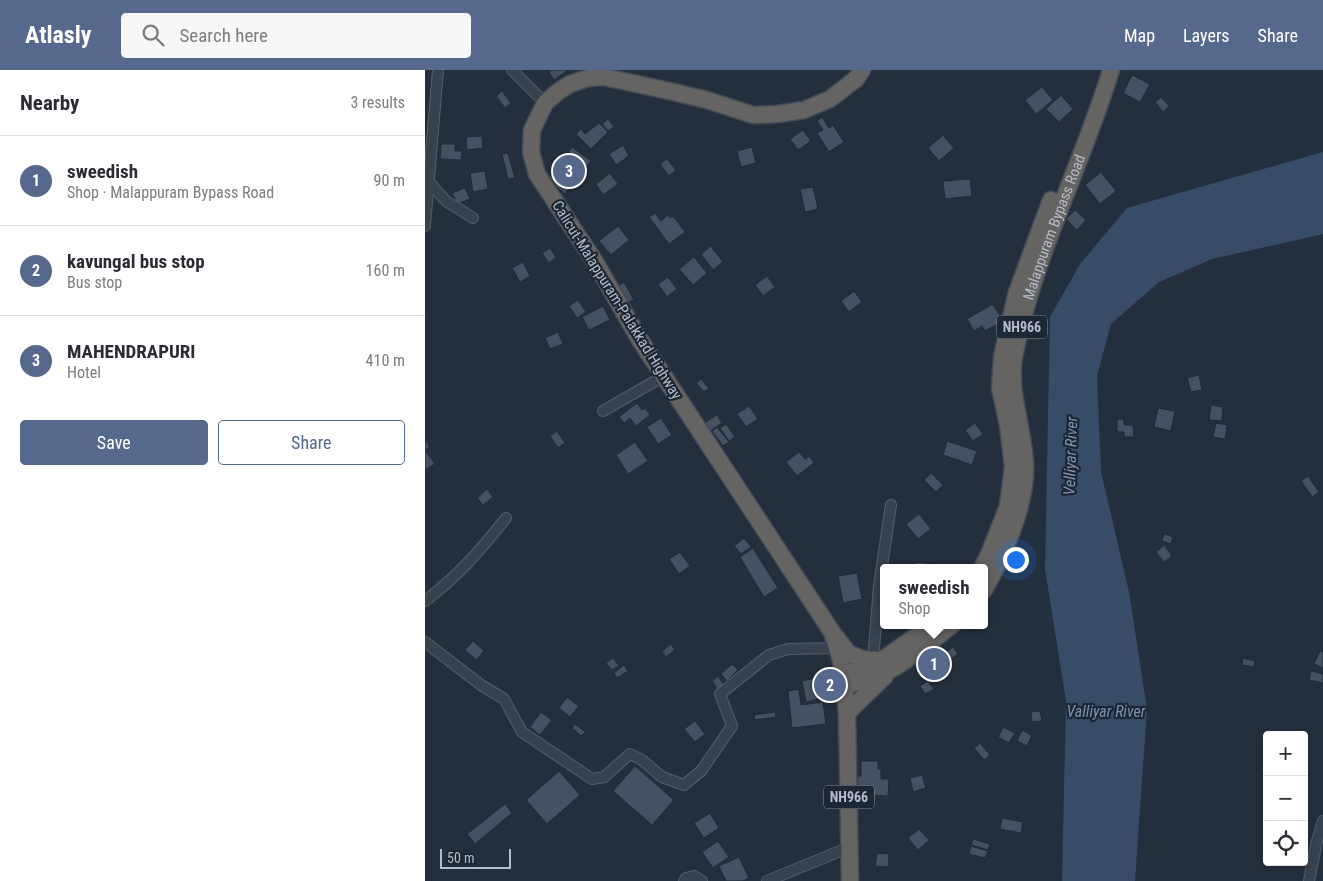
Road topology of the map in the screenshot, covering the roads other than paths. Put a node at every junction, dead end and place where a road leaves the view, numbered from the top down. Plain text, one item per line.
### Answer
1 (438, 70) edge
2 (512, 70) edge
3 (862, 70) edge
4 (1100, 70) edge
5 (1111, 70) edge
6 (545, 103) junction
7 (429, 112) edge
8 (427, 182) edge
9 (473, 218) dead end
10 (425, 226) edge
11 (664, 376) junction
12 (603, 411) dead end
13 (891, 505) dead end
14 (506, 518) dead end
15 (882, 564) edge
16 (984, 564) edge
17 (880, 579) edge
18 (988, 582) edge
19 (425, 601) edge
20 (880, 601) edge
21 (882, 629) edge
22 (927, 629) edge
23 (945, 629) edge
24 (832, 632) junction
25 (425, 642) edge
26 (837, 648) junction
27 (884, 663) junction
28 (843, 678) junction
29 (847, 713) junction
30 (1323, 821) edge
31 (850, 847) junction
32 (684, 881) edge
33 (703, 881) edge
34 (767, 881) edge
35 (850, 881) edge
36 (1309, 881) edge

1 - 7 street
2 - 6 street
3 - 6 highway, Calicut-Malappuram-Palakkad Highway
4 - 16 highway, Malappuram Bypass Road / NH966
5 - 18 highway, Malappuram Bypass Road / NH966
6 - 11 highway, Calicut-Malappuram-Palakkad Highway
7 - 8 street
8 - 9 street
8 - 10 street
11 - 12 street
11 - 24 highway, Calicut-Malappuram-Palakkad Highway
13 - 15 street
14 - 19 street
17 - 20 street
21 - 27 street
22 - 27 highway
23 - 27 highway
24 - 26 highway, Calicut-Malappuram-Palakkad Highway
24 - 27 highway
25 - 26 street
26 - 28 highway, Calicut-Malappuram-Palakkad Highway
27 - 28 highway
27 - 29 highway
28 - 29 highway, Calicut-Malappuram-Palakkad Highway
29 - 31 highway, NH966
30 - 36 street
31 - 34 street
31 - 35 highway, NH966
32 - 33 street

